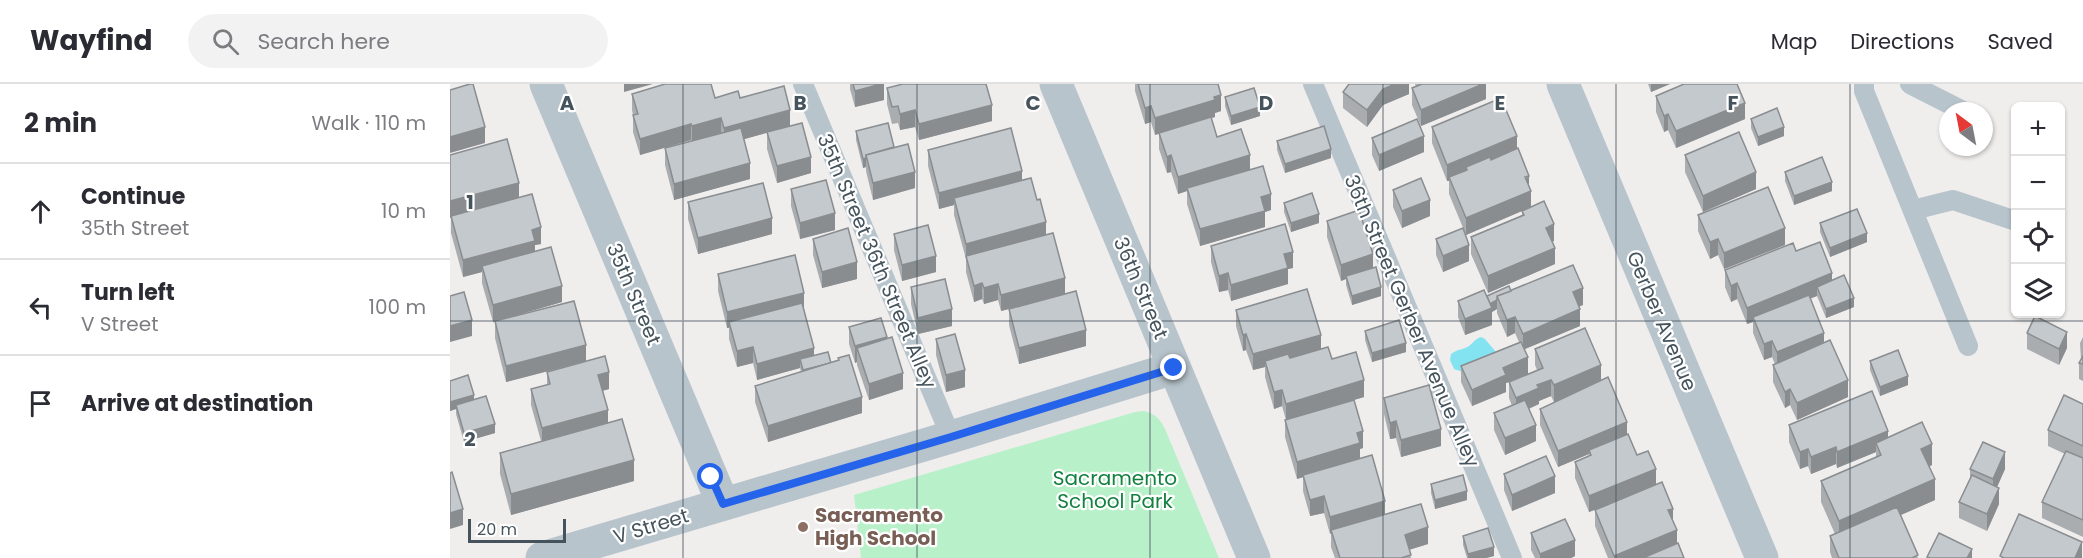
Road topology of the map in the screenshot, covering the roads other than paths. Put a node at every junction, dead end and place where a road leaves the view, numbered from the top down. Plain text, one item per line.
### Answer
1 (546, 84) edge
2 (803, 84) edge
3 (1056, 84) edge
4 (1313, 84) edge
5 (1563, 84) edge
6 (1864, 84) edge
7 (1910, 84) edge
8 (1945, 102) edge
9 (1912, 210) junction
10 (2011, 218) edge
11 (1968, 346) dead end
12 (1174, 368) junction
13 (951, 437) junction
14 (723, 504) junction
15 (542, 558) edge
16 (1254, 558) edge
17 (1512, 558) edge
18 (1762, 558) edge

1 - 14 street, 35th Street
2 - 13 lane, 35th Street 36th Street Alley
3 - 12 street, 36th Street
4 - 17 lane, 36th Street Gerber Avenue Alley
5 - 18 street, Gerber Avenue
6 - 9 lane
7 - 8 lane
9 - 10 lane
9 - 11 lane
12 - 13 street, V Street
12 - 16 street, 36th Street
13 - 14 street, V Street
14 - 15 street, V Street

